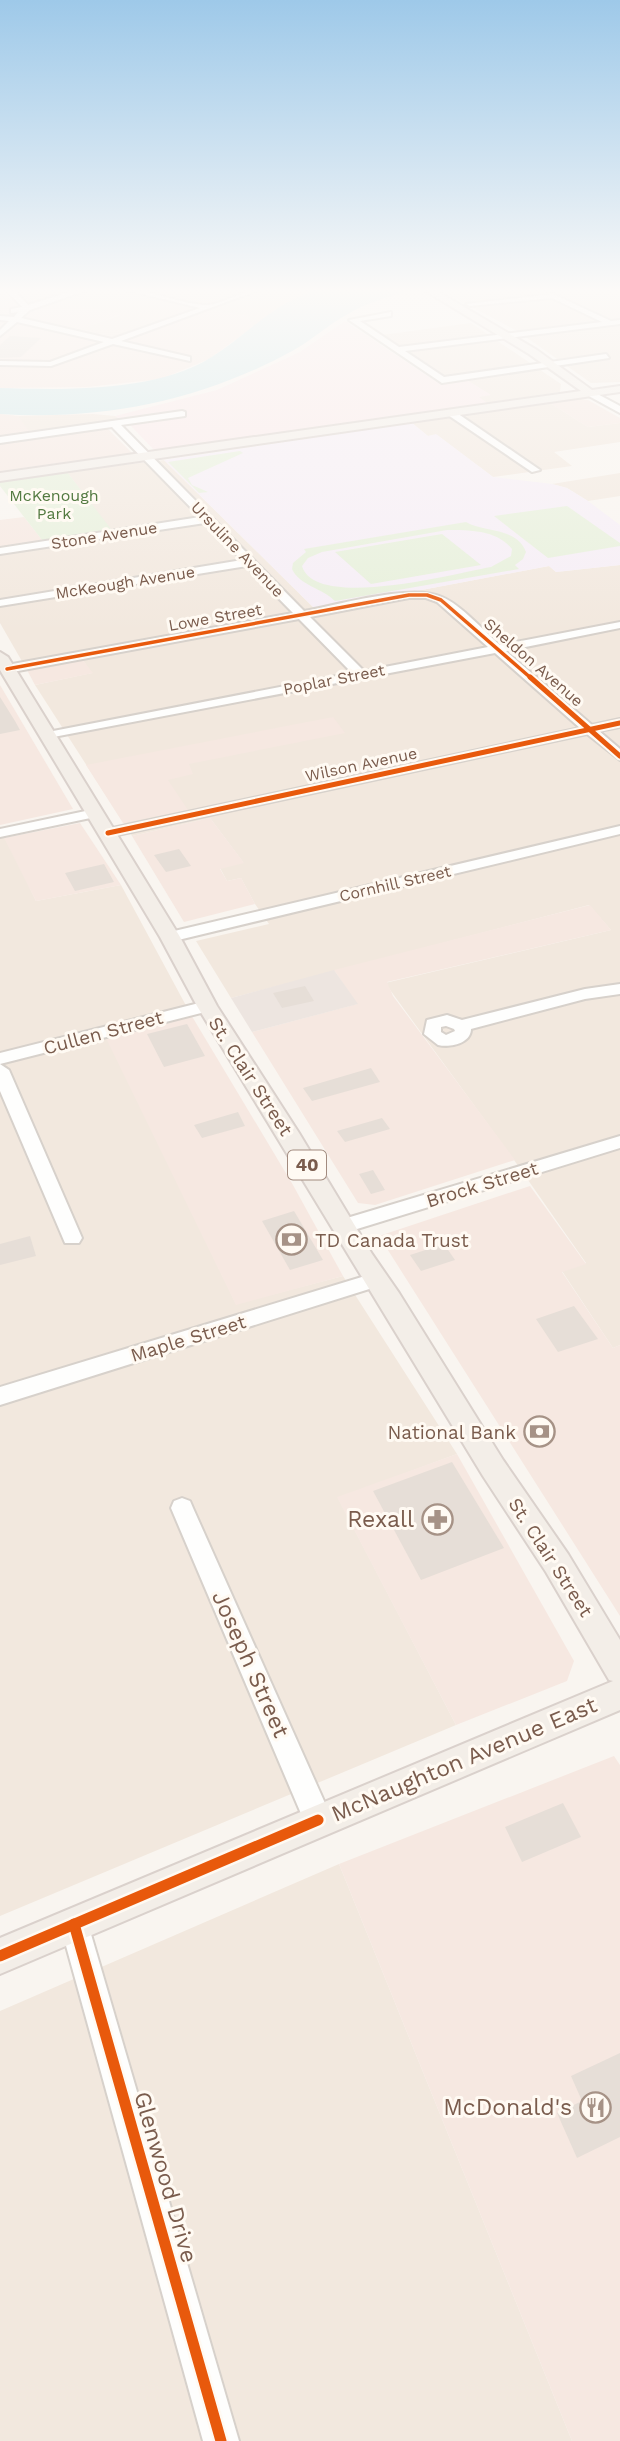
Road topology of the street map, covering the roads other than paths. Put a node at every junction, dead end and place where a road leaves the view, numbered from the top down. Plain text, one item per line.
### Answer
1 (514, 404) edge
2 (451, 413) junction
3 (182, 414) dead end
4 (115, 425) junction
5 (0, 440) edge
6 (147, 457) junction
7 (535, 470) dead end
8 (0, 477) edge
9 (209, 519) junction
10 (0, 551) edge
11 (250, 562) junction
12 (427, 594) joint
13 (0, 603) edge
14 (303, 615) junction
15 (620, 625) edge
16 (497, 649) junction
17 (4, 663) edge
18 (360, 674) junction
19 (620, 723) edge
20 (589, 729) junction
21 (48, 736) junction
22 (620, 756) edge
23 (95, 813) junction
24 (620, 830) edge
25 (0, 833) edge
26 (108, 833) junction
27 (170, 937) junction
28 (620, 989) edge
29 (206, 1006) junction
30 (461, 1026) dead end
31 (0, 1059) edge
32 (0, 1069) edge
33 (620, 1142) edge
34 (344, 1226) junction
35 (72, 1237) dead end
36 (375, 1280) junction
37 (0, 1396) edge
38 (182, 1508) dead end
39 (620, 1669) edge
40 (620, 1694) edge
41 (318, 1820) junction
42 (74, 1924) junction
43 (0, 1956) edge
44 (221, 2441) edge

1 - 2 main road
2 - 6 main road
2 - 7 street
3 - 4 street
4 - 5 street
4 - 6 street, Ursuline Avenue
6 - 8 main road
6 - 9 street, Ursuline Avenue
9 - 10 street, Stone Avenue
9 - 11 street, Ursuline Avenue
11 - 13 street, McKeough Avenue
11 - 14 street, Ursuline Avenue
12 - 14 street, Lowe Street
12 - 16 street, Sheldon Avenue
14 - 17 street, Lowe Street
14 - 18 street, Ursuline Avenue
15 - 16 street, Poplar Street
16 - 18 street, Poplar Street
16 - 20 street, Sheldon Avenue
17 - 21 main road, St. Clair Street / 40
18 - 21 street, Poplar Street
19 - 20 street, Wilson Avenue
20 - 22 street, Sheldon Avenue
20 - 26 street, Wilson Avenue
21 - 23 main road, St. Clair Street / 40
23 - 25 street
23 - 26 main road, St. Clair Street / 40
24 - 27 street, Cornhill Street
26 - 27 main road, St. Clair Street / 40
27 - 29 main road, St. Clair Street / 40
28 - 30 street
29 - 31 street, Cullen Street
29 - 34 main road, St. Clair Street / 40
32 - 35 street
33 - 34 street, Brock Street
34 - 36 main road, St. Clair Street / 40
36 - 37 street, Maple Street
36 - 39 main road, St. Clair Street / 40
38 - 41 street, Joseph Street
40 - 41 main road, McNaughton Avenue East
41 - 42 main road, McNaughton Avenue East
42 - 43 main road, McNaughton Avenue East
42 - 44 street, Glenwood Drive

